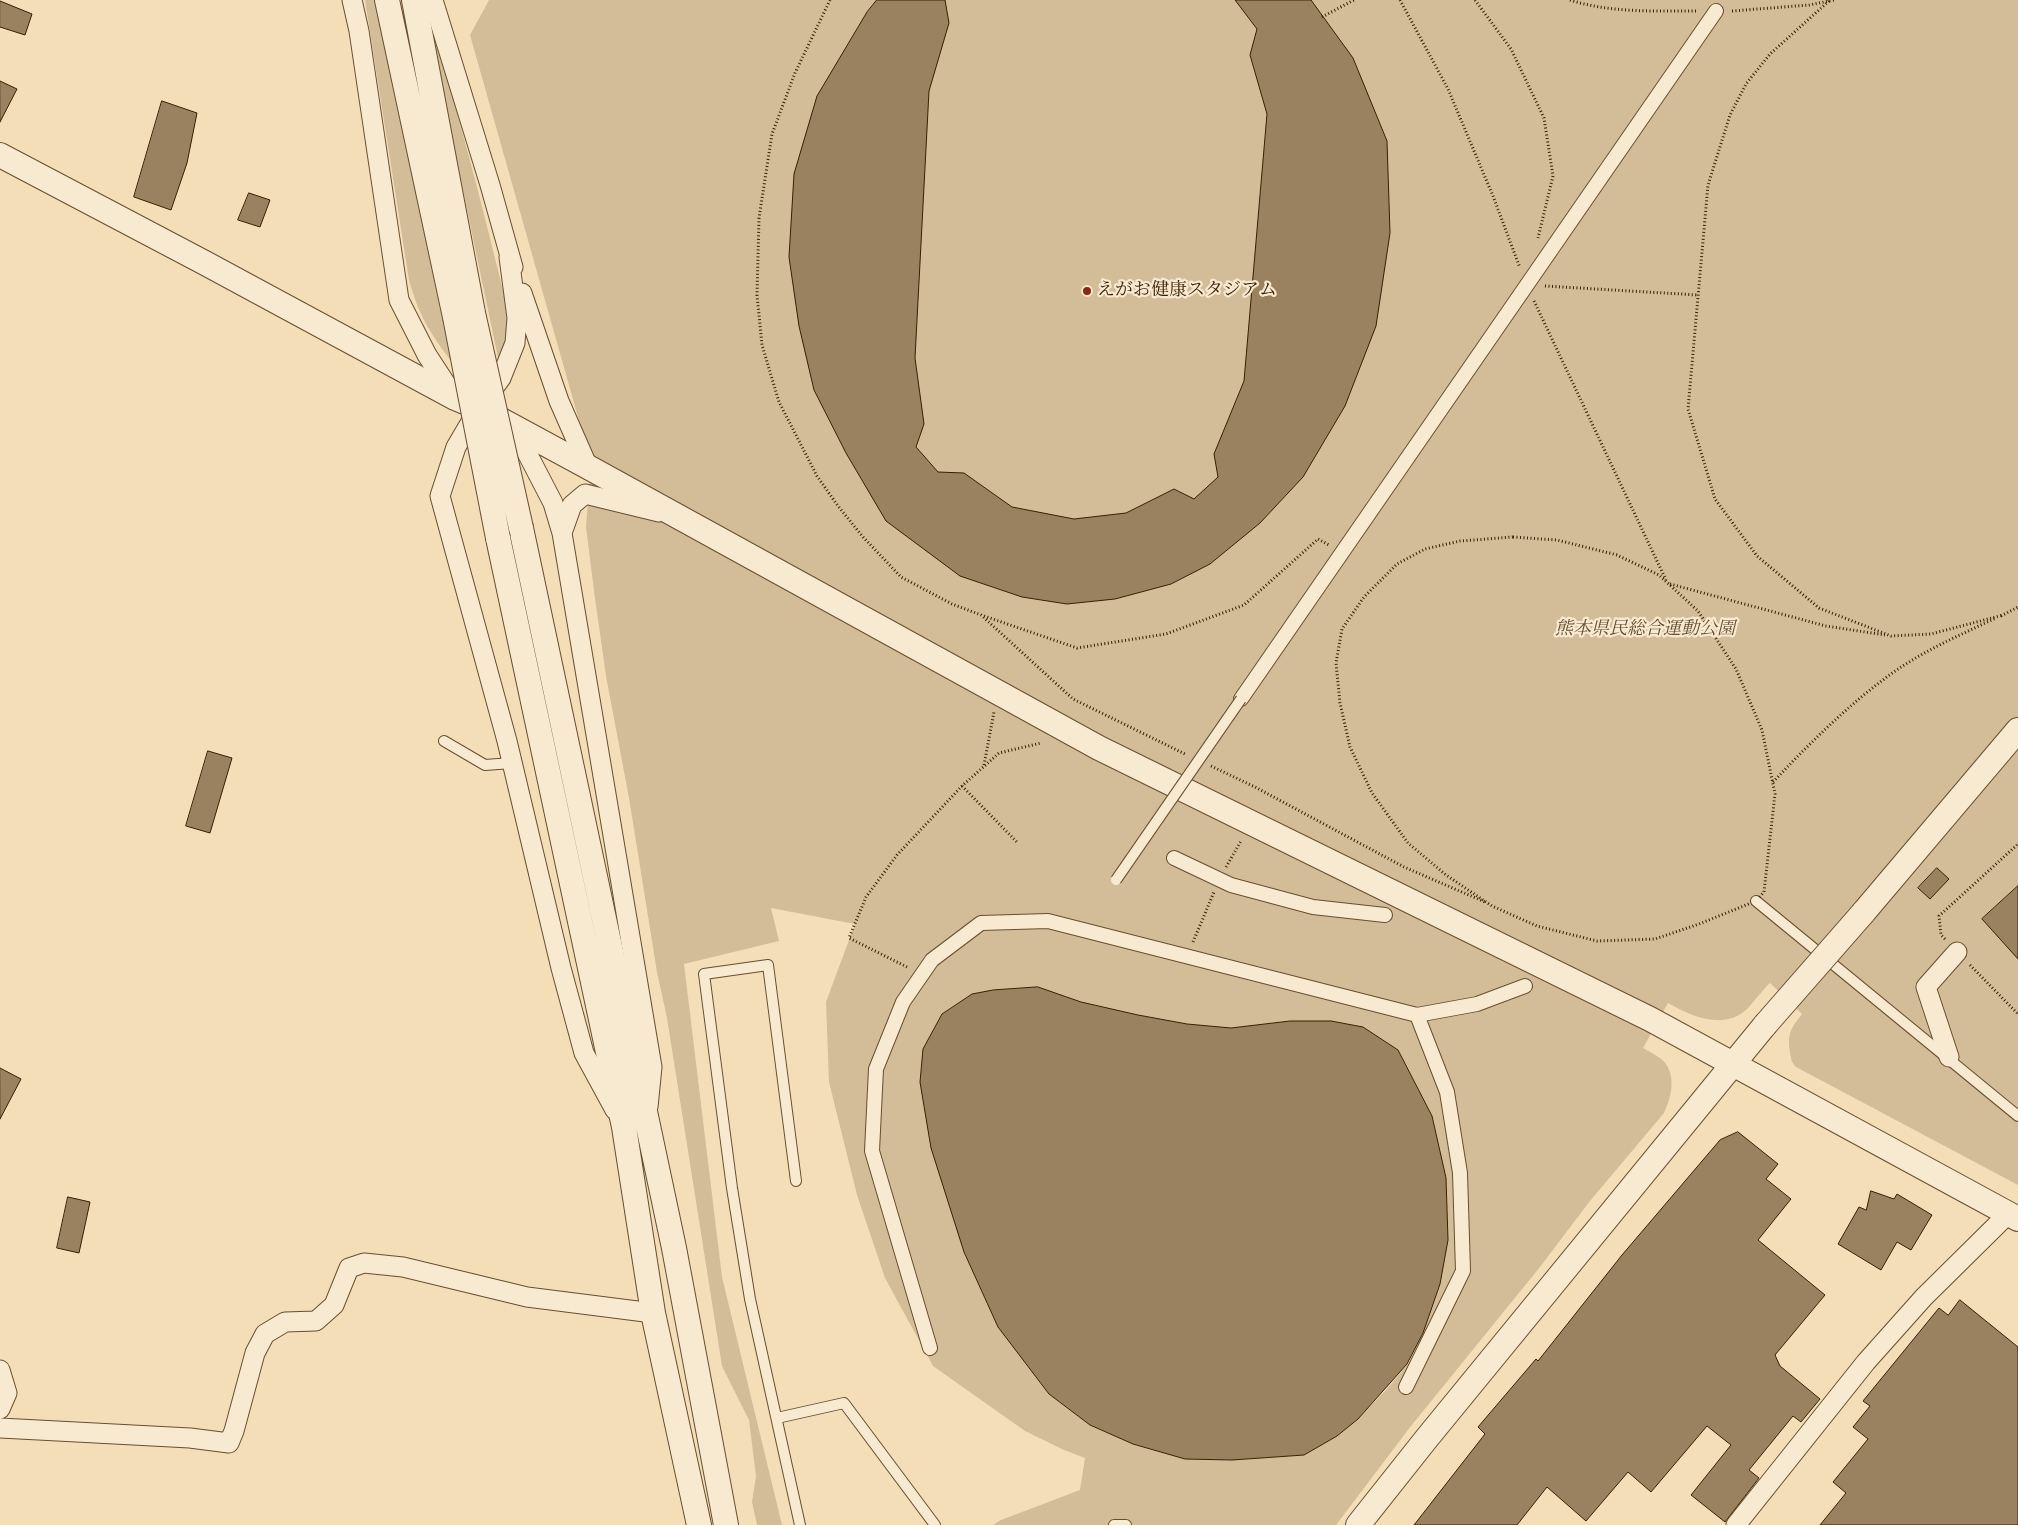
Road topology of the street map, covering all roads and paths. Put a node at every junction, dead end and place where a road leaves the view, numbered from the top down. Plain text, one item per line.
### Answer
1 (352, 0) edge
2 (387, 0) edge
3 (414, 0) edge
4 (433, 0) edge
5 (830, 0) edge
6 (1354, 0) edge
7 (1400, 0) edge
8 (1475, 0) edge
9 (1829, 1) edge
10 (1716, 11) dead end
11 (1322, 17) dead end
12 (0, 155) edge
13 (1538, 240) dead end
14 (509, 257) junction
15 (1527, 285) junction
16 (1698, 295) junction
17 (464, 315) junction
18 (455, 398) junction
19 (479, 408) junction
20 (512, 426) junction
21 (588, 467) junction
22 (678, 516) junction
23 (562, 533) junction
24 (1342, 553) junction
25 (1668, 584) junction
26 (2018, 607) edge
27 (981, 615) junction
28 (2003, 615) junction
29 (1891, 636) junction
30 (1241, 699) joint
31 (995, 710) dead end
32 (2018, 730) edge
33 (444, 741) dead end
34 (1041, 743) dead end
35 (1194, 758) dead end
36 (1203, 762) dead end
37 (512, 763) junction
38 (984, 766) junction
39 (1772, 782) junction
40 (962, 786) junction
41 (1241, 841) dead end
42 (1017, 842) dead end
43 (2018, 844) edge
44 (1174, 858) dead end
45 (1116, 880) dead end
46 (1219, 880) junction
47 (1756, 901) junction
48 (1492, 906) junction
49 (1385, 915) dead end
50 (1957, 952) junction
51 (1188, 956) junction
52 (907, 967) dead end
53 (1525, 986) dead end
54 (2018, 1014) edge
55 (1417, 1015) junction
56 (1948, 1057) junction
57 (1732, 1064) junction
58 (2018, 1116) edge
59 (647, 1120) junction
60 (624, 1127) junction
61 (796, 1181) dead end
62 (2013, 1216) edge
63 (653, 1313) junction
64 (930, 1348) dead end
65 (0, 1370) edge
66 (1406, 1387) dead end
67 (0, 1409) edge
68 (777, 1418) junction
69 (0, 1428) edge
70 (699, 1525) edge
71 (726, 1525) edge
72 (800, 1525) edge
73 (935, 1525) edge
74 (1114, 1525) edge
75 (1126, 1525) edge
76 (1358, 1525) edge
77 (1736, 1525) edge

1 - 18 street
2 - 17 street
3 - 17 street
4 - 14 street
5 - 27 path
6 - 11 path
7 - 15 path
8 - 13 path
9 - 16 path
10 - 15 street
12 - 18 street
14 - 19 street
14 - 21 street
15 - 16 path
15 - 24 street
15 - 25 path
16 - 29 path
17 - 59 street, bridge
17 - 60 street, bridge
18 - 19 street
19 - 20 street
19 - 37 street
20 - 21 street
20 - 23 street
21 - 22 street
22 - 23 street
22 - 57 street
23 - 59 street
24 - 27 path
24 - 30 street
25 - 29 path
25 - 39 path
25 - 48 path
26 - 28 path
27 - 35 path
28 - 29 path
28 - 39 path
30 - 45 lane, bridge
31 - 38 path
32 - 57 street, bridge
33 - 37 lane
34 - 38 path
36 - 48 path
37 - 60 street
38 - 40 path
39 - 47 path
40 - 42 path
40 - 52 path
41 - 46 path
43 - 50 path
44 - 46 street
46 - 49 street
46 - 51 path
47 - 48 path
47 - 56 lane
50 - 54 path
50 - 56 street
51 - 55 street
51 - 64 street
53 - 55 street
55 - 66 street
56 - 58 lane
57 - 62 street
57 - 76 street
59 - 71 street
60 - 63 street
61 - 68 lane
62 - 77 street
63 - 69 street
63 - 70 street
65 - 67 street
68 - 72 lane
68 - 73 lane
74 - 75 lane

